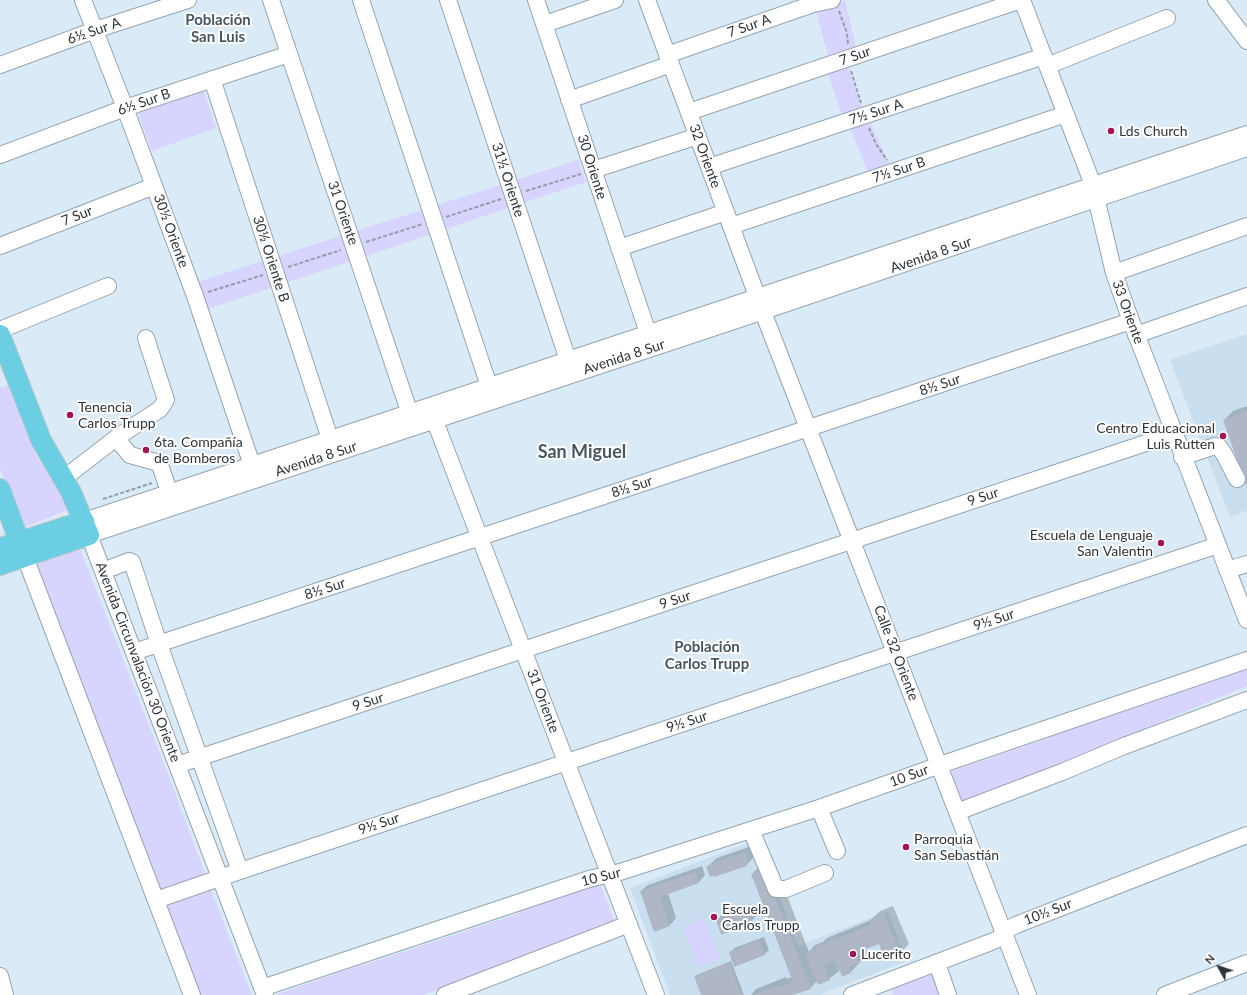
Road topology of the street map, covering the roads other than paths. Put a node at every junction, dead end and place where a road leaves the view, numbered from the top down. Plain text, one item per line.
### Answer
1 (83, 0) edge
2 (188, 0) edge
3 (271, 0) edge
4 (361, 0) edge
5 (448, 0) edge
6 (536, 0) edge
7 (615, 0) edge
8 (647, 0) edge
9 (1022, 0) edge
10 (1216, 0) edge
11 (812, 2) edge
12 (835, 3) edge
13 (1167, 18) dead end
14 (544, 24) junction
15 (95, 30) junction
16 (1247, 41) edge
17 (289, 54) junction
18 (669, 60) junction
19 (1046, 61) junction
20 (0, 65) edge
21 (212, 79) junction
22 (569, 100) junction
23 (125, 108) junction
24 (689, 112) junction
25 (1066, 114) junction
26 (1247, 134) edge
27 (698, 136) junction
28 (1247, 148) edge
29 (0, 155) edge
30 (709, 168) junction
31 (593, 170) junction
32 (154, 186) junction
33 (1095, 192) junction
34 (728, 219) junction
35 (1247, 226) edge
36 (0, 246) edge
37 (619, 248) junction
38 (1114, 273) junction
39 (108, 286) dead end
40 (1247, 296) edge
41 (760, 304) junction
42 (1133, 328) junction
43 (0, 330) edge
44 (648, 333) junction
45 (0, 335) edge
46 (146, 338) dead end
47 (568, 360) junction
48 (489, 386) junction
49 (431, 413) junction
50 (412, 420) junction
51 (808, 428) junction
52 (1173, 434) junction
53 (116, 438) junction
54 (330, 439) junction
55 (1182, 457) junction
56 (252, 465) junction
57 (63, 479) junction
58 (1237, 479) dead end
59 (0, 490) edge
60 (172, 499) junction
61 (86, 528) junction
62 (479, 538) junction
63 (852, 541) junction
64 (1218, 545) junction
65 (0, 548) edge
66 (22, 550) junction
67 (1247, 564) edge
68 (0, 565) edge
69 (1227, 570) junction
70 (103, 571) junction
71 (1247, 620) edge
72 (159, 644) junction
73 (523, 650) junction
74 (134, 652) junction
75 (895, 652) junction
76 (1247, 660) edge
77 (1247, 700) edge
78 (200, 758) junction
79 (566, 762) junction
80 (177, 765) junction
81 (940, 765) junction
82 (819, 808) junction
83 (957, 812) junction
84 (751, 830) junction
85 (1247, 835) edge
86 (837, 851) dead end
87 (240, 871) junction
88 (825, 873) dead end
89 (610, 874) junction
90 (220, 878) junction
91 (156, 900) junction
92 (629, 924) junction
93 (1004, 933) junction
94 (937, 963) junction
95 (1247, 963) edge
96 (0, 976) edge
97 (884, 989) edge
98 (264, 992) edge
99 (5, 995) edge
100 (192, 995) edge
101 (445, 995) edge
102 (656, 995) edge
103 (852, 995) edge
104 (948, 995) edge
105 (1028, 995) edge
106 (1165, 995) edge

1 - 15 street, 30½ Oriente
2 - 15 street, 6½ Sur A
3 - 17 street, 31 Oriente
4 - 48 street
5 - 47 street, 31½ Oriente
6 - 14 street, 30 Oriente
7 - 14 street
8 - 18 street, 32 Oriente
9 - 19 street, 33 Oriente
9 - 24 street, 7 Sur
10 - 16 street
11 - 12 street, 7 Sur A
11 - 18 street, 7 Sur A
13 - 19 street, 7½ Sur A
14 - 22 street, 30 Oriente
15 - 20 street, 6½ Sur A
15 - 23 street, 30½ Oriente
17 - 21 street, 6½ Sur B
17 - 50 street, 31 Oriente
18 - 22 street, 7 Sur A
18 - 24 street, 32 Oriente
19 - 25 street, 33 Oriente
19 - 30 street, 7½ Sur A
21 - 23 street, 6½ Sur B
21 - 54 street, 30½ Oriente B
22 - 31 street, 30 Oriente
23 - 29 street, 6½ Sur B
23 - 32 street, 30½ Oriente
24 - 27 street, 32 Oriente
25 - 33 street, 33 Oriente
25 - 34 street, 7½ Sur B
26 - 33 street, Avenida 8 Sur
27 - 30 street, 32 Oriente
27 - 31 street
28 - 33 street, Avenida 8 Sur
30 - 34 street, 32 Oriente
31 - 37 street, 30 Oriente
32 - 36 street, 7 Sur
32 - 56 street, 30½ Oriente
33 - 38 street, 33 Oriente
33 - 41 street, Avenida 8 Sur
34 - 37 street, 7½ Sur B
34 - 41 street, 32 Oriente
35 - 38 street
37 - 44 street, 30 Oriente
38 - 42 street, 33 Oriente
39 - 43 street
40 - 42 street, 8½ Sur
41 - 44 street, Avenida 8 Sur
41 - 49 street, Avenida 8 Sur
41 - 51 street, Calle 32 Oriente
42 - 51 street, 8½ Sur
42 - 52 street, 33 Oriente
44 - 47 street, Avenida 8 Sur
45 - 57 main road, Avenida Circunvalación 30 Oriente
46 - 53 street
47 - 48 street, Avenida 8 Sur
48 - 49 street, Avenida 8 Sur
49 - 50 street, Avenida 8 Sur
49 - 62 street, 31 Oriente
50 - 54 street, Avenida 8 Sur
50 - 60 street, Avenida 8 Sur
51 - 62 street, 8½ Sur
51 - 63 street, Calle 32 Oriente
52 - 55 street, 33 Oriente
52 - 63 street, 9 Sur
53 - 57 street
53 - 60 street
54 - 56 street, Avenida 8 Sur
55 - 58 street
55 - 64 street, 33 Oriente
56 - 60 street, Avenida 8 Sur
57 - 61 main road, Avenida Circunvalación 30 Oriente
59 - 66 main road
60 - 61 street, Avenida 8 Sur
61 - 66 main road, Avenida 8 Sur
61 - 70 street, Avenida Circunvalación 30 Oriente
62 - 72 street, 8½ Sur
62 - 73 street, 31 Oriente
63 - 73 street, 9 Sur
63 - 75 street, Calle 32 Oriente
64 - 69 street, 33 Oriente
64 - 75 street, 9½ Sur
65 - 66 main road, Avenida 8 Sur
66 - 68 main road, Avenida 8 Sur
66 - 91 street
67 - 69 street
69 - 71 street, 33 Oriente
70 - 72 street
70 - 74 street, Avenida Circunvalación 30 Oriente
72 - 74 street, 8½ Sur
72 - 78 street
73 - 78 street, 9 Sur
73 - 79 street, 31 Oriente
74 - 80 street, Avenida Circunvalación 30 Oriente
75 - 79 street, 9½ Sur
75 - 81 street, Calle 32 Oriente
76 - 81 street, 10 Sur
77 - 83 street
78 - 80 street, 9 Sur
78 - 87 street
79 - 87 street, 9½ Sur
79 - 89 street, 31 Oriente
80 - 90 street, Avenida Circunvalación 30 Oriente
81 - 82 street, 10 Sur
81 - 83 street, Calle 32 Oriente
82 - 84 street, 10 Sur
82 - 86 street
83 - 93 street, Calle 32 Oriente
84 - 88 street
84 - 89 street, 10 Sur
85 - 93 street, 10½ Sur
87 - 90 street, 9½ Sur
89 - 92 street, 31 Oriente
89 - 98 street, 10 Sur
90 - 91 street, 9½ Sur
90 - 98 street, Avenida Circunvalación 30 Oriente
91 - 100 street
92 - 101 street
92 - 102 street, 31 Oriente
93 - 94 street, 10½ Sur
93 - 105 street, Calle 32 Oriente
94 - 97 street, 10½ Sur
94 - 104 street
95 - 106 street
96 - 99 street
97 - 103 street, 10½ Sur

